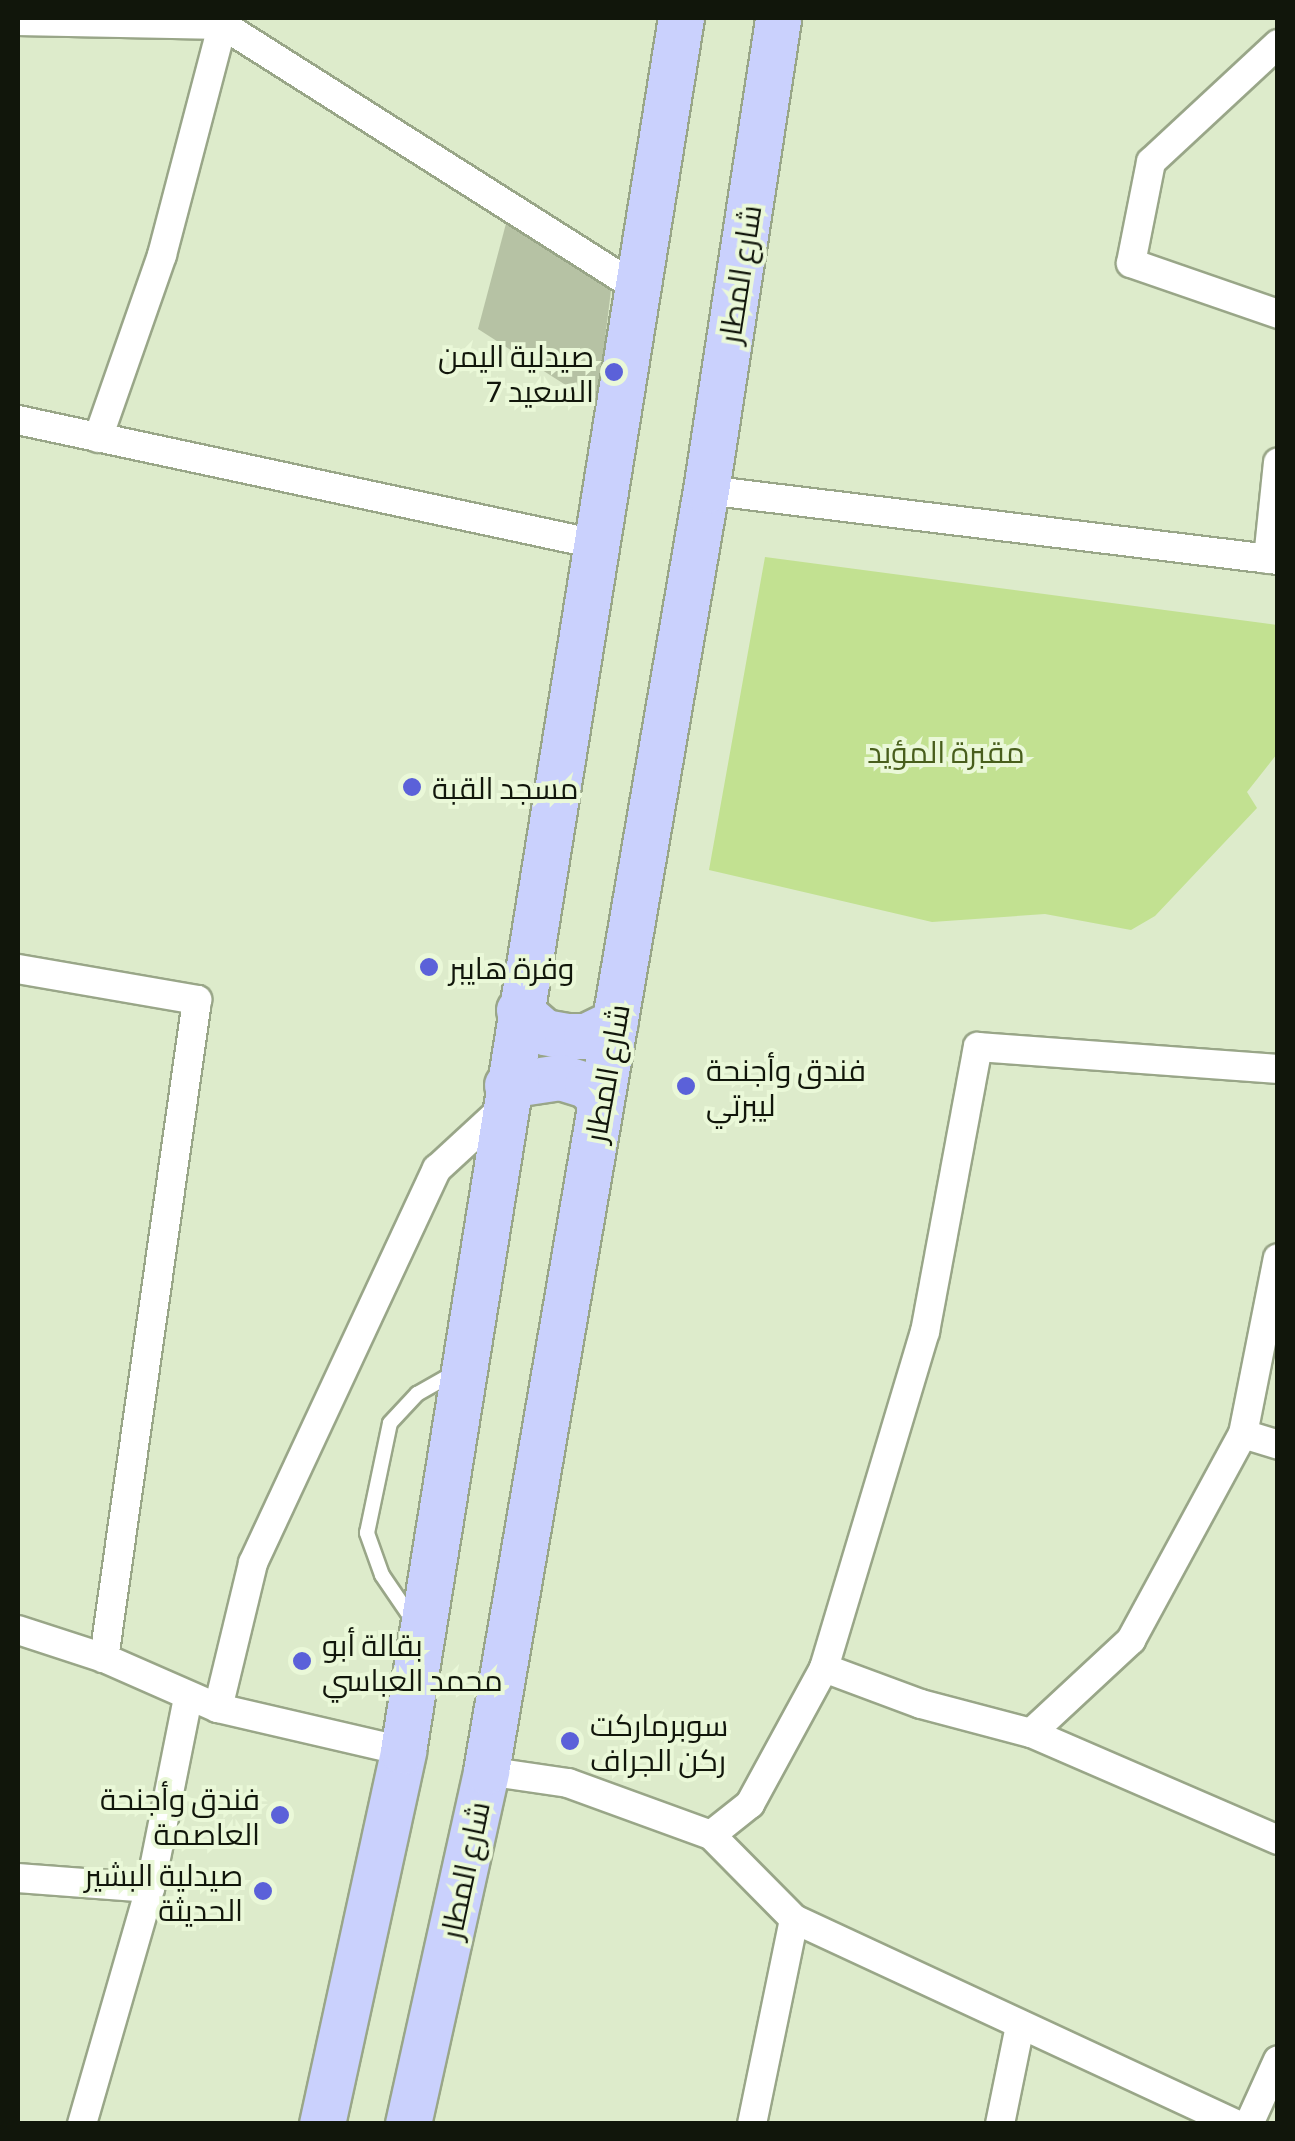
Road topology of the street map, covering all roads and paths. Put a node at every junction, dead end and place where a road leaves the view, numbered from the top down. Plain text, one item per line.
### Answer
1 (681, 18) edge
2 (778, 18) edge
3 (18, 21) edge
4 (224, 21) edge
5 (1278, 44) edge
6 (637, 288) junction
7 (1278, 314) edge
8 (18, 420) edge
9 (98, 438) junction
10 (1278, 463) edge
11 (706, 490) junction
12 (596, 544) junction
13 (1273, 560) edge
14 (18, 969) edge
15 (519, 1010) junction
16 (615, 1022) junction
17 (1278, 1069) edge
18 (505, 1096) junction
19 (602, 1100) junction
20 (1278, 1258) edge
21 (460, 1370) junction
22 (1242, 1434) junction
23 (1278, 1445) edge
24 (18, 1630) edge
25 (421, 1632) junction
26 (104, 1658) junction
27 (824, 1668) junction
28 (188, 1698) junction
29 (218, 1708) junction
30 (1031, 1733) junction
31 (403, 1751) junction
32 (486, 1771) junction
33 (711, 1835) junction
34 (1278, 1840) edge
35 (18, 1878) edge
36 (150, 1888) junction
37 (794, 1919) junction
38 (1020, 2026) junction
39 (1278, 2060) edge
40 (327, 2118) edge
41 (82, 2124) edge
42 (408, 2124) edge
43 (752, 2124) edge
44 (1000, 2124) edge
45 (1235, 2124) edge
46 (1249, 2124) edge

1 - 6 main road
2 - 11 main road, شارع المطار
3 - 4 street
4 - 6 street
4 - 9 street
5 - 7 street
6 - 12 main road
8 - 9 street
9 - 12 street
10 - 13 street
11 - 13 street
11 - 16 main road, شارع المطار
12 - 15 main road
14 - 26 street
15 - 16 main road
15 - 18 main road
16 - 19 main road, شارع المطار
17 - 27 street
18 - 19 main road
18 - 21 main road
18 - 29 street
19 - 32 main road, شارع المطار
20 - 22 street
21 - 25 main road
21 - 25 lane
22 - 23 street
22 - 30 street
24 - 26 street
25 - 31 main road
26 - 28 street
27 - 30 street
27 - 33 street
28 - 29 street
28 - 36 street
29 - 31 street
30 - 34 street
31 - 40 main road
32 - 33 street
32 - 42 main road, شارع المطار
33 - 37 street
35 - 36 street
36 - 41 street
37 - 38 street
37 - 43 street
38 - 44 street
38 - 45 street
39 - 46 street

